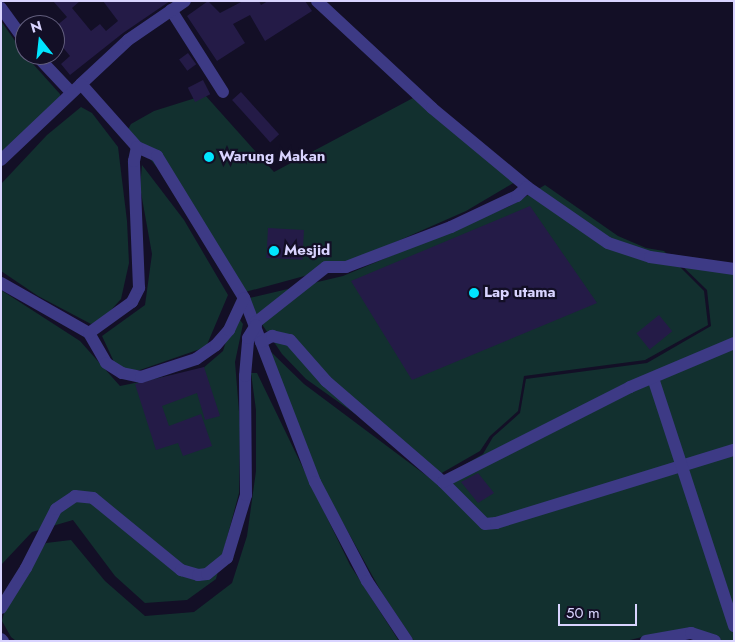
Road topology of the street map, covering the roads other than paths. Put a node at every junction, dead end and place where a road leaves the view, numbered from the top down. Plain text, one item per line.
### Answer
1 (316, 1) edge
2 (178, 4) edge
3 (1, 8) edge
4 (15, 27) edge
5 (48, 65) edge
6 (76, 88) junction
7 (223, 92) dead end
8 (137, 147) junction
9 (1, 160) edge
10 (527, 187) junction
11 (734, 270) edge
12 (1, 283) edge
13 (244, 298) junction
14 (256, 324) junction
15 (89, 333) junction
16 (261, 342) junction
17 (734, 343) edge
18 (653, 378) junction
19 (734, 450) edge
20 (683, 465) junction
21 (443, 482) junction
22 (1, 608) edge
23 (734, 626) edge
24 (407, 641) edge
25 (646, 641) edge
26 (715, 641) edge

1 - 10 street
2 - 6 street
2 - 7 street
3 - 4 street
5 - 6 street
6 - 8 street
6 - 9 street
8 - 13 street
8 - 15 street
10 - 11 street
10 - 14 street
12 - 15 street
13 - 14 street
13 - 15 street
14 - 16 street
14 - 22 street
16 - 21 street
16 - 24 street
17 - 18 street
18 - 20 street
18 - 21 street
19 - 20 street
20 - 21 street
20 - 23 street
25 - 26 street

